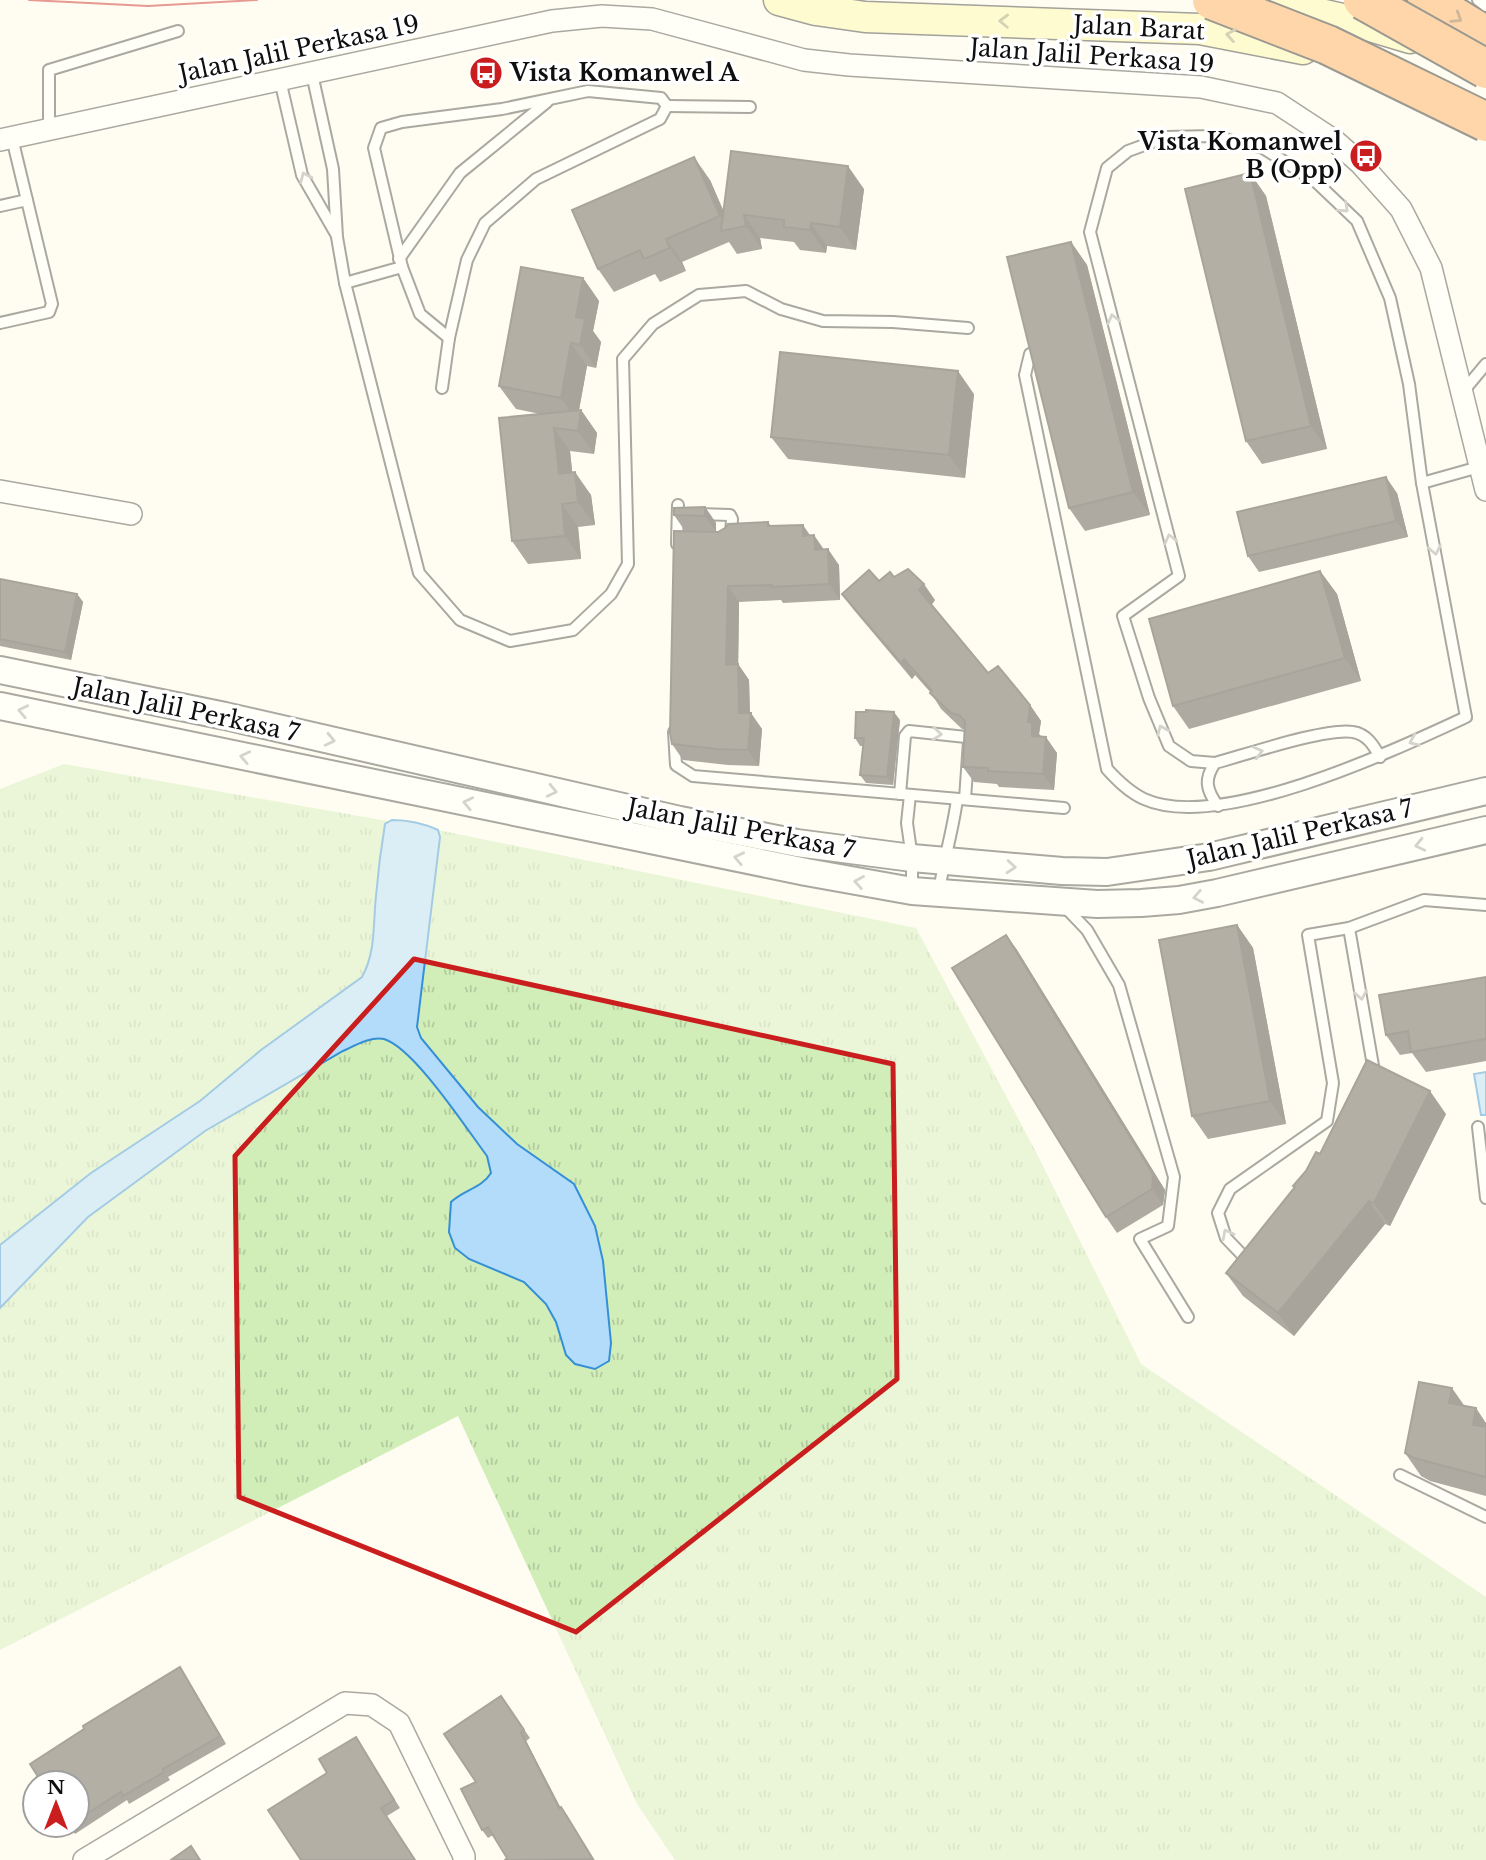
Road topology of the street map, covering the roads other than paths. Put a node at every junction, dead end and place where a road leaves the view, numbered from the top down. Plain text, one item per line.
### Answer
1 (779, 0) edge
2 (1212, 0) edge
3 (1258, 0) edge
4 (1391, 0) edge
5 (1427, 0) edge
6 (1478, 0) edge
7 (1486, 6) edge
8 (1361, 12) edge
9 (178, 31) dead end
10 (1486, 36) edge
11 (1345, 59) junction
12 (1486, 69) edge
13 (312, 74) junction
14 (1486, 76) edge
15 (280, 80) junction
16 (550, 99) junction
17 (667, 106) junction
18 (750, 107) dead end
19 (1486, 120) edge
20 (49, 130) junction
21 (6, 139) edge
22 (27, 200) junction
23 (0, 206) edge
24 (337, 237) junction
25 (401, 263) junction
26 (345, 283) junction
27 (0, 323) edge
28 (968, 328) dead end
29 (449, 338) junction
30 (1030, 354) edge
31 (1486, 364) edge
32 (442, 388) dead end
33 (1461, 394) junction
34 (1479, 467) junction
35 (1422, 483) junction
36 (1486, 490) edge
37 (0, 491) edge
38 (131, 514) dead end
39 (677, 539) junction
40 (690, 539) edge
41 (715, 540) edge
42 (677, 552) edge
43 (0, 670) edge
44 (0, 706) edge
45 (674, 723) edge
46 (1380, 757) junction
47 (1215, 763) junction
48 (1482, 788) edge
49 (905, 794) junction
50 (961, 799) junction
51 (1217, 806) junction
52 (1063, 808) dead end
53 (1486, 830) edge
54 (912, 858) junction
55 (943, 861) junction
56 (912, 891) junction
57 (939, 893) junction
58 (1059, 901) junction
59 (1486, 905) edge
60 (1349, 928) junction
61 (1369, 1089) edge
62 (1478, 1127) dead end
63 (1486, 1198) edge
64 (1261, 1255) edge
65 (1188, 1317) dead end
66 (1400, 1475) dead end
67 (1486, 1517) edge
68 (84, 1860) edge
69 (464, 1860) edge

11 -> 1 main road, Jalan Barat
2 - 19 highway, bridge
3 - 8 main road
4 - 8 street
5 -> 10 highway
6 - 7 lane
8 - 11 street
8 - 12 highway, bridge
8 - 14 main road
9 - 20 lane
11 - 19 main road, Jalan Barat
13 - 15 street, Jalan Jalil Perkasa 19
13 - 24 lane
13 - 33 street, Jalan Jalil Perkasa 19
15 - 20 street, Jalan Jalil Perkasa 19
24 -> 15 lane
16 - 17 lane
16 - 25 lane
16 - 25 lane
17 - 18 lane
17 - 29 lane
20 - 21 street, Jalan Jalil Perkasa 19
21 - 22 lane
22 - 23 lane
22 - 27 lane
24 - 26 lane
25 - 26 lane
25 - 29 lane
26 - 28 lane
29 - 32 lane
30 - 51 lane
31 - 33 lane
33 - 34 street, Jalan Jalil Perkasa 19
34 - 35 lane
34 - 36 street, Jalan Jalil Perkasa 19
35 -> 46 lane
47 -> 35 lane
37 - 38 street
39 - 40 lane
39 - 41 lane
39 - 42 lane
43 -> 54 street, Jalan Jalil Perkasa 7
56 -> 44 street, Jalan Jalil Perkasa 7
45 - 49 lane
47 -> 46 lane
46 - 51 lane
47 - 51 lane
55 -> 48 street, Jalan Jalil Perkasa 7
49 - 50 lane
49 -> 50 lane
49 - 54 lane
50 - 52 lane
50 - 55 lane
53 -> 58 street, Jalan Jalil Perkasa 7
54 - 55 street, Jalan Jalil Perkasa 7
54 - 56 lane
55 - 57 lane
56 - 57 street, Jalan Jalil Perkasa 7
57 - 58 street, Jalan Jalil Perkasa 7
58 - 65 lane
59 - 60 lane
60 -> 61 lane
64 -> 60 lane
62 - 63 lane
66 - 67 lane
68 - 69 street

